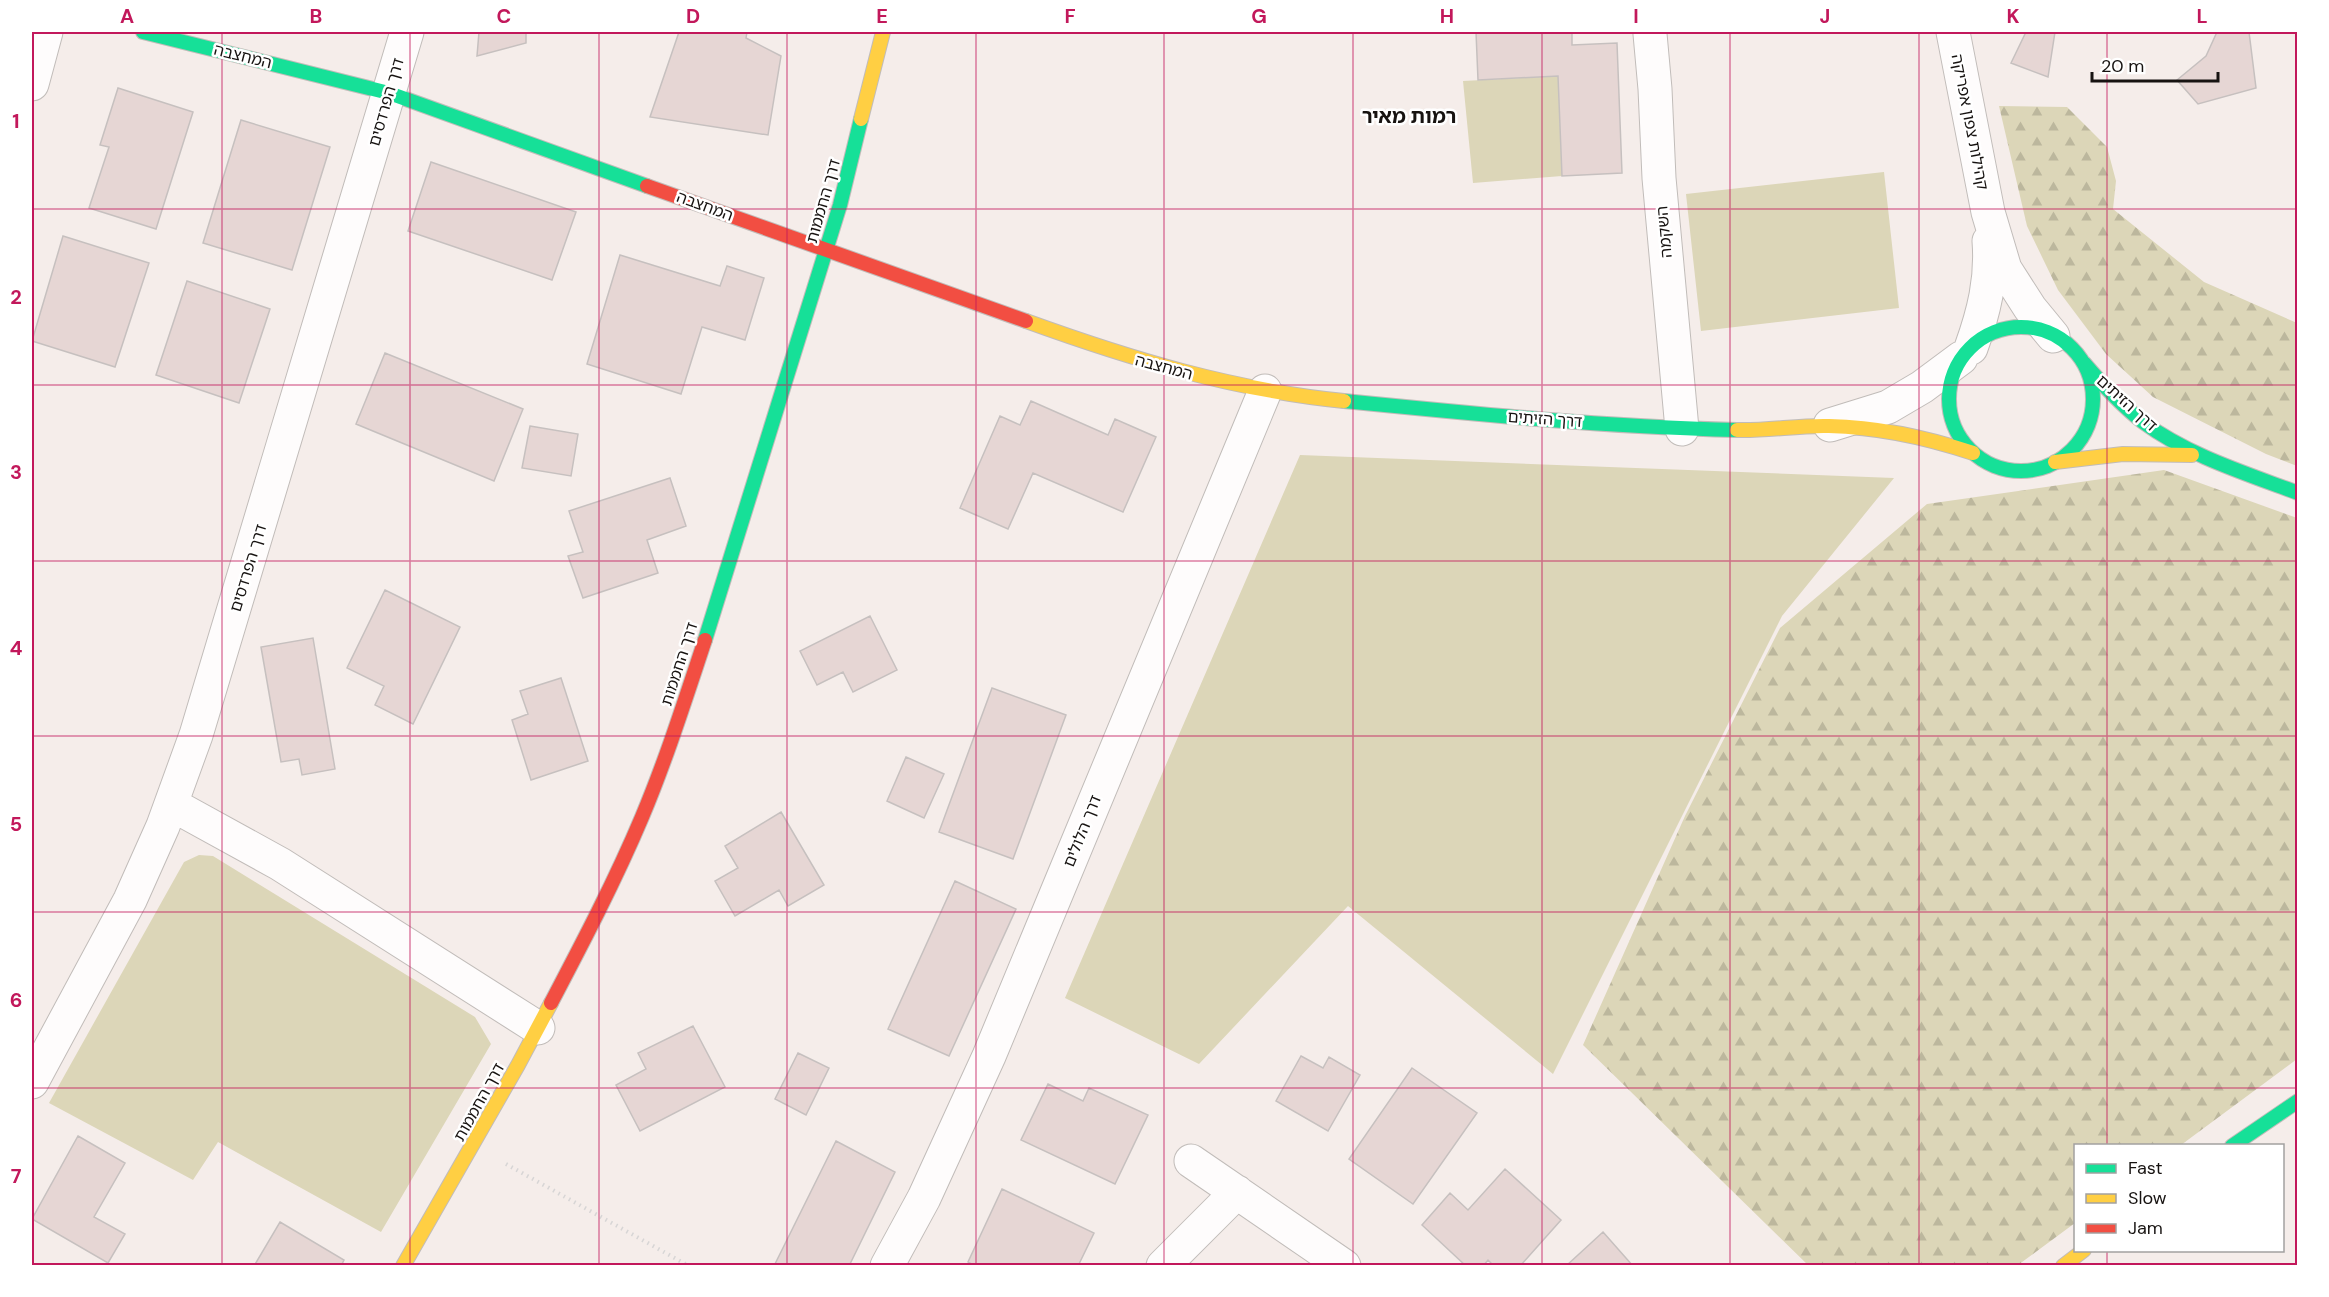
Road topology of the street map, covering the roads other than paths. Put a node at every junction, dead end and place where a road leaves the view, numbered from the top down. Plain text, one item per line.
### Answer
1 (46, 32) edge
2 (143, 32) edge
3 (407, 32) edge
4 (883, 32) edge
5 (1953, 32) edge
6 (1650, 34) dead end
7 (32, 84) edge
8 (389, 93) junction
9 (1988, 212) junction
10 (826, 250) junction
11 (2053, 336) junction
12 (1966, 353) junction
13 (2083, 362) junction
14 (1264, 391) junction
15 (1827, 426) junction
16 (1682, 429) junction
17 (1973, 453) junction
18 (2205, 457) junction
19 (2055, 462) junction
20 (2298, 492) edge
21 (171, 804) junction
22 (538, 1028) junction
23 (32, 1082) edge
24 (2298, 1101) edge
25 (2235, 1144) edge
26 (1191, 1161) dead end
27 (1237, 1191) junction
28 (2083, 1252) edge
29 (403, 1266) edge
30 (887, 1266) edge
31 (1163, 1266) edge
32 (1344, 1266) edge
33 (2063, 1266) edge

1 - 7 street
2 - 8 street, המחצבה
3 - 8 street, דרך הפרדסים
4 - 10 street, דרך החממות
5 - 9 street, קהילות צפון אפריקה
6 - 16 street, השקמה
8 - 10 street, המחצבה
8 - 21 street, דרך הפרדסים
9 - 11 street, קהילות צפון אפריקה
9 - 12 street, קהילות צפון אפריקה
10 - 14 street, המחצבה
10 - 22 street, דרך החממות
11 - 12 street
11 - 13 street
12 - 15 street, דרך הזיתים
12 - 17 street
13 - 18 street, דרך הזיתים
13 - 19 street
14 - 16 street, דרך הזיתים
14 - 30 street, דרך הלולים
15 - 16 street, דרך הזיתים
15 - 17 street, דרך הזיתים
17 - 19 street
18 - 19 street, דרך הזיתים
18 - 20 street, דרך הזיתים
21 - 22 street
21 - 23 street, דרך הפרדסים
22 - 29 street, דרך החממות
24 - 25 street
26 - 27 street
27 - 31 street
27 - 32 street
28 - 33 street

